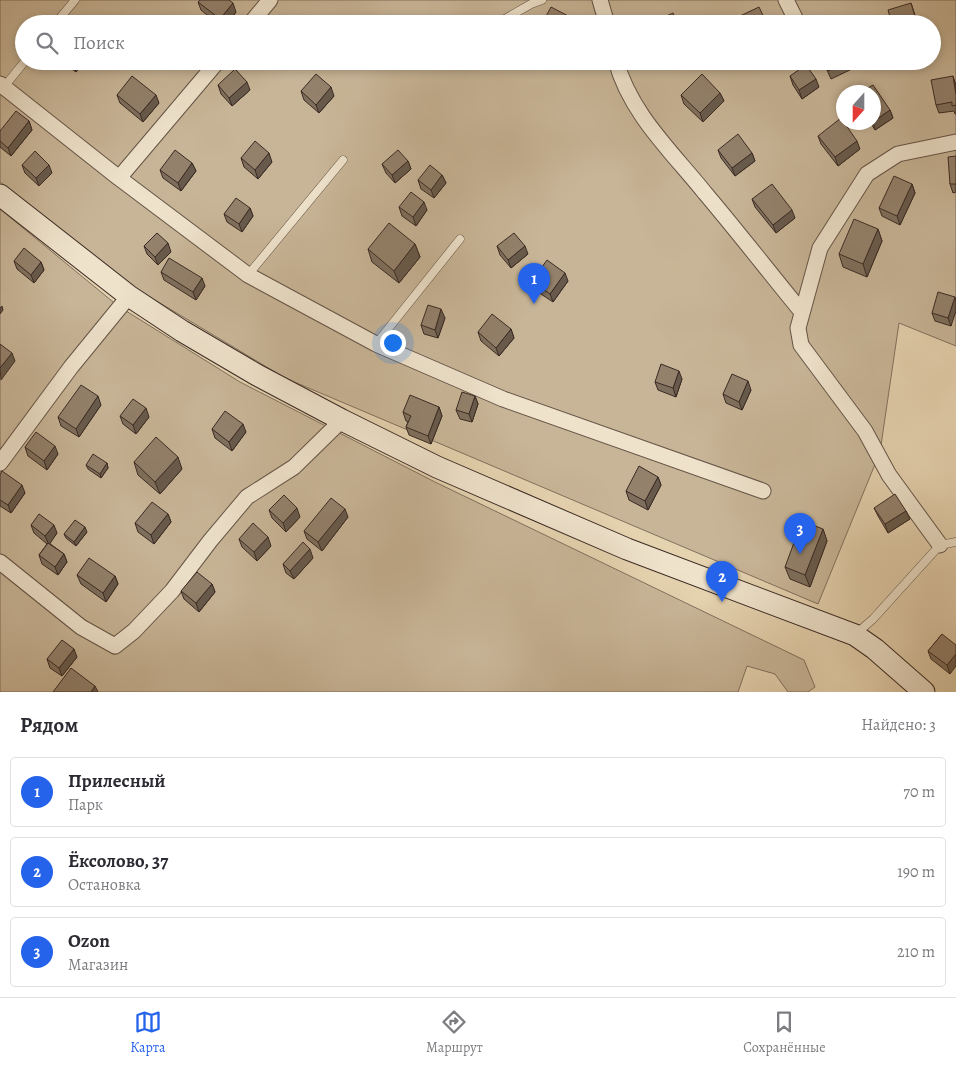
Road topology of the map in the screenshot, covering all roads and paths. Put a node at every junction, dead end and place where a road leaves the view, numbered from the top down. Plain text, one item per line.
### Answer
1 (75, 0) edge
2 (270, 0) edge
3 (542, 0) edge
4 (600, 0) edge
5 (786, 0) edge
6 (62, 15) edge
7 (258, 15) edge
8 (512, 15) edge
9 (604, 15) edge
10 (794, 15) edge
11 (17, 70) edge
12 (210, 70) edge
13 (618, 70) edge
14 (2, 86) edge
15 (956, 142) edge
16 (343, 160) dead end
17 (119, 178) junction
18 (0, 195) edge
19 (460, 240) dead end
20 (248, 275) junction
21 (128, 296) junction
22 (801, 311) junction
23 (376, 344) junction
24 (342, 420) junction
25 (0, 463) edge
26 (763, 491) dead end
27 (956, 542) edge
28 (940, 545) junction
29 (0, 562) edge
30 (854, 635) junction
31 (924, 692) edge

1 - 6 lane
2 - 7 street
3 - 8 lane
4 - 9 street
5 - 10 street
11 - 14 lane
12 - 17 street
13 - 22 street
14 - 17 street
15 - 22 street
16 - 20 lane
17 - 20 street
18 - 21 street
19 - 23 lane
20 - 23 street
21 - 24 street
21 - 25 street
22 - 28 street
23 - 26 street
24 - 29 street
24 - 30 street
27 - 28 lane
28 - 30 lane
30 - 31 street

